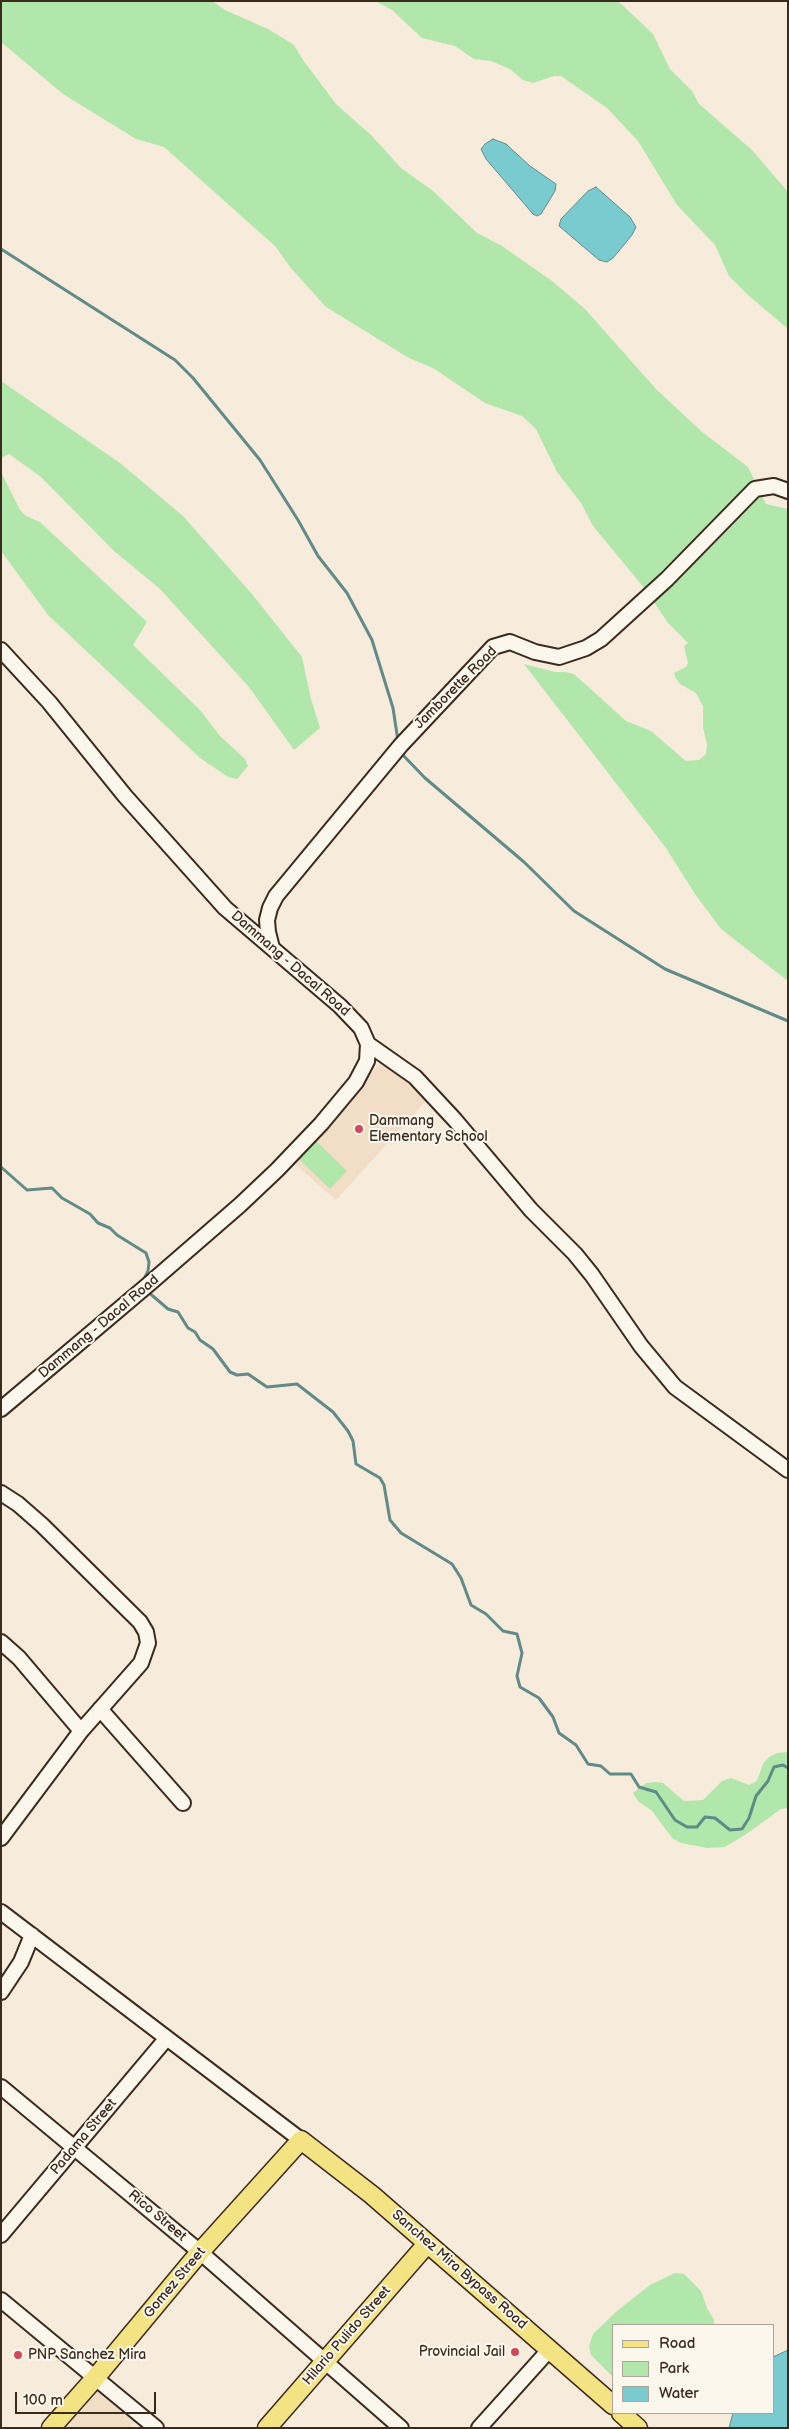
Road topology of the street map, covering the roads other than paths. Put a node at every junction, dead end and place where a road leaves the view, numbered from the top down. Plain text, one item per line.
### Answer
1 (788, 491) edge
2 (1, 650) edge
3 (270, 908) junction
4 (240, 921) junction
5 (272, 948) junction
6 (368, 1044) junction
7 (1, 1409) edge
8 (788, 1470) edge
9 (1, 1493) edge
10 (1, 1642) edge
11 (100, 1709) junction
12 (81, 1731) junction
13 (183, 1803) dead end
14 (1, 1838) edge
15 (1, 1912) edge
16 (32, 1935) junction
17 (1, 1992) edge
18 (166, 2039) junction
19 (1, 2087) edge
20 (300, 2140) junction
21 (76, 2148) junction
22 (1, 2235) edge
23 (427, 2244) junction
24 (200, 2252) junction
25 (1, 2300) edge
26 (550, 2349) junction
27 (325, 2361) junction
28 (96, 2377) junction
29 (612, 2405) edge
30 (622, 2414) edge
31 (51, 2428) edge
32 (156, 2428) edge
33 (267, 2428) edge
34 (401, 2428) edge
35 (479, 2428) edge
36 (638, 2428) edge

1 - 3 street, Jamborette Road
2 - 4 street, Dammang - Dacal Road
3 - 4 street
3 - 5 street, Jamborette Road
4 - 5 street, Dammang - Dacal Road
5 - 6 street, Dammang - Dacal Road
6 - 7 street, Dammang - Dacal Road
6 - 8 street
9 - 11 street
10 - 12 street
11 - 12 street
11 - 13 street
12 - 14 street
15 - 16 street
16 - 17 street
16 - 18 street
18 - 20 street
18 - 21 street, Padama Street
19 - 21 street, Rico Street
20 - 23 main road, Sanchez Mira Bypass Road
20 - 24 main road, Gomez Street
21 - 22 street, Padama Street
21 - 24 street, Rico Street
23 - 26 main road, Sanchez Mira Bypass Road
23 - 27 main road, Hilario Pulido Street
24 - 27 street, Rico Street
24 - 28 main road, Gomez Street
25 - 28 street
26 - 29 main road, Sanchez Mira Bypass Road
26 - 35 street
27 - 33 main road, Hilario Pulido Street
27 - 34 street, Rico Street
28 - 31 main road, Gomez Street
28 - 32 street
30 - 36 main road

